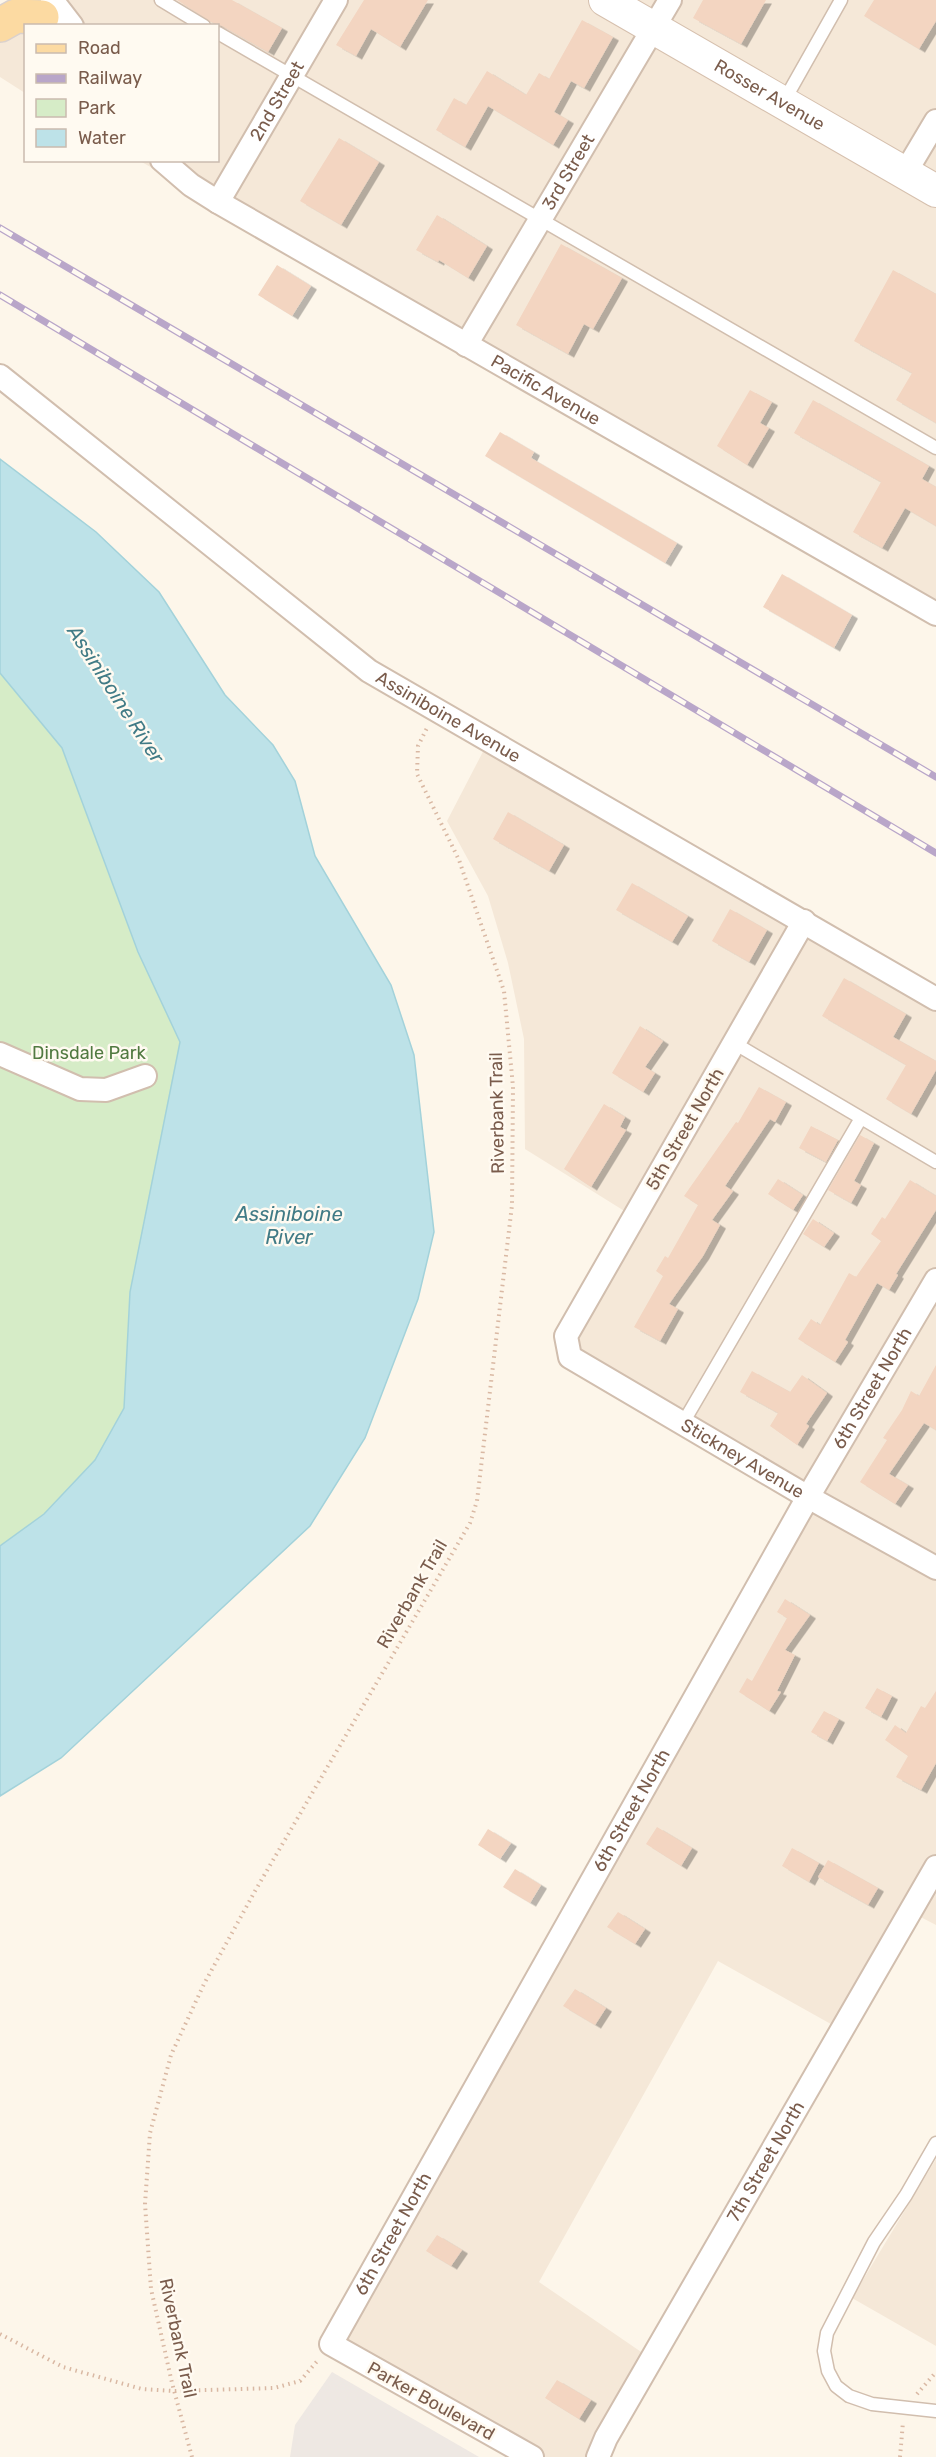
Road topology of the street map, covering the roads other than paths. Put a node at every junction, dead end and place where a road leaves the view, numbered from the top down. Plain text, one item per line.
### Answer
1 (7, 0) edge
2 (14, 0) edge
3 (161, 0) edge
4 (336, 0) edge
5 (605, 0) edge
6 (670, 0) edge
7 (841, 0) edge
8 (0, 12) edge
9 (56, 17) edge
10 (201, 24) edge
11 (0, 25) edge
12 (654, 28) junction
13 (219, 34) edge
14 (292, 77) junction
15 (783, 102) junction
16 (936, 121) edge
17 (164, 162) edge
18 (905, 173) junction
19 (936, 191) edge
20 (218, 202) junction
21 (540, 220) junction
22 (466, 345) junction
23 (0, 376) edge
24 (936, 448) edge
25 (936, 614) edge
26 (804, 921) junction
27 (936, 999) edge
28 (734, 1043) junction
29 (0, 1054) edge
30 (145, 1076) dead end
31 (861, 1118) junction
32 (936, 1162) edge
33 (936, 1280) edge
34 (566, 1336) joint
35 (683, 1423) junction
36 (808, 1497) junction
37 (936, 1568) edge
38 (936, 1867) edge
39 (936, 2143) edge
40 (331, 2344) joint
41 (936, 2411) edge
42 (532, 2457) edge
43 (598, 2457) edge

1 - 8 main road
2 - 9 street
3 - 10 lane
4 - 14 street, 2nd Street
5 - 12 street, Rosser Avenue
6 - 12 street, 3rd Street
7 - 15 lane
9 - 11 main road
12 - 15 street, Rosser Avenue
12 - 21 street, 3rd Street
13 - 14 lane
14 - 20 street, 2nd Street
14 - 21 lane
15 - 18 street, Rosser Avenue
16 - 18 street
17 - 20 street, Pacific Avenue
18 - 19 street, Rosser Avenue
20 - 22 street, Pacific Avenue
21 - 22 street, 3rd Street
21 - 24 lane
22 - 25 street, Pacific Avenue
23 - 26 street, Assiniboine Avenue
26 - 27 street, Assiniboine Avenue
26 - 28 street, 5th Street North
28 - 31 lane
28 - 34 street, 5th Street North
29 - 30 street
31 - 32 lane
31 - 35 lane
33 - 36 street, 6th Street North
34 - 35 street, Stickney Avenue
35 - 36 street, Stickney Avenue
36 - 37 street, Stickney Avenue
36 - 40 street, 6th Street North
38 - 43 street, 7th Street North
39 - 41 lane
40 - 42 street, Parker Boulevard

